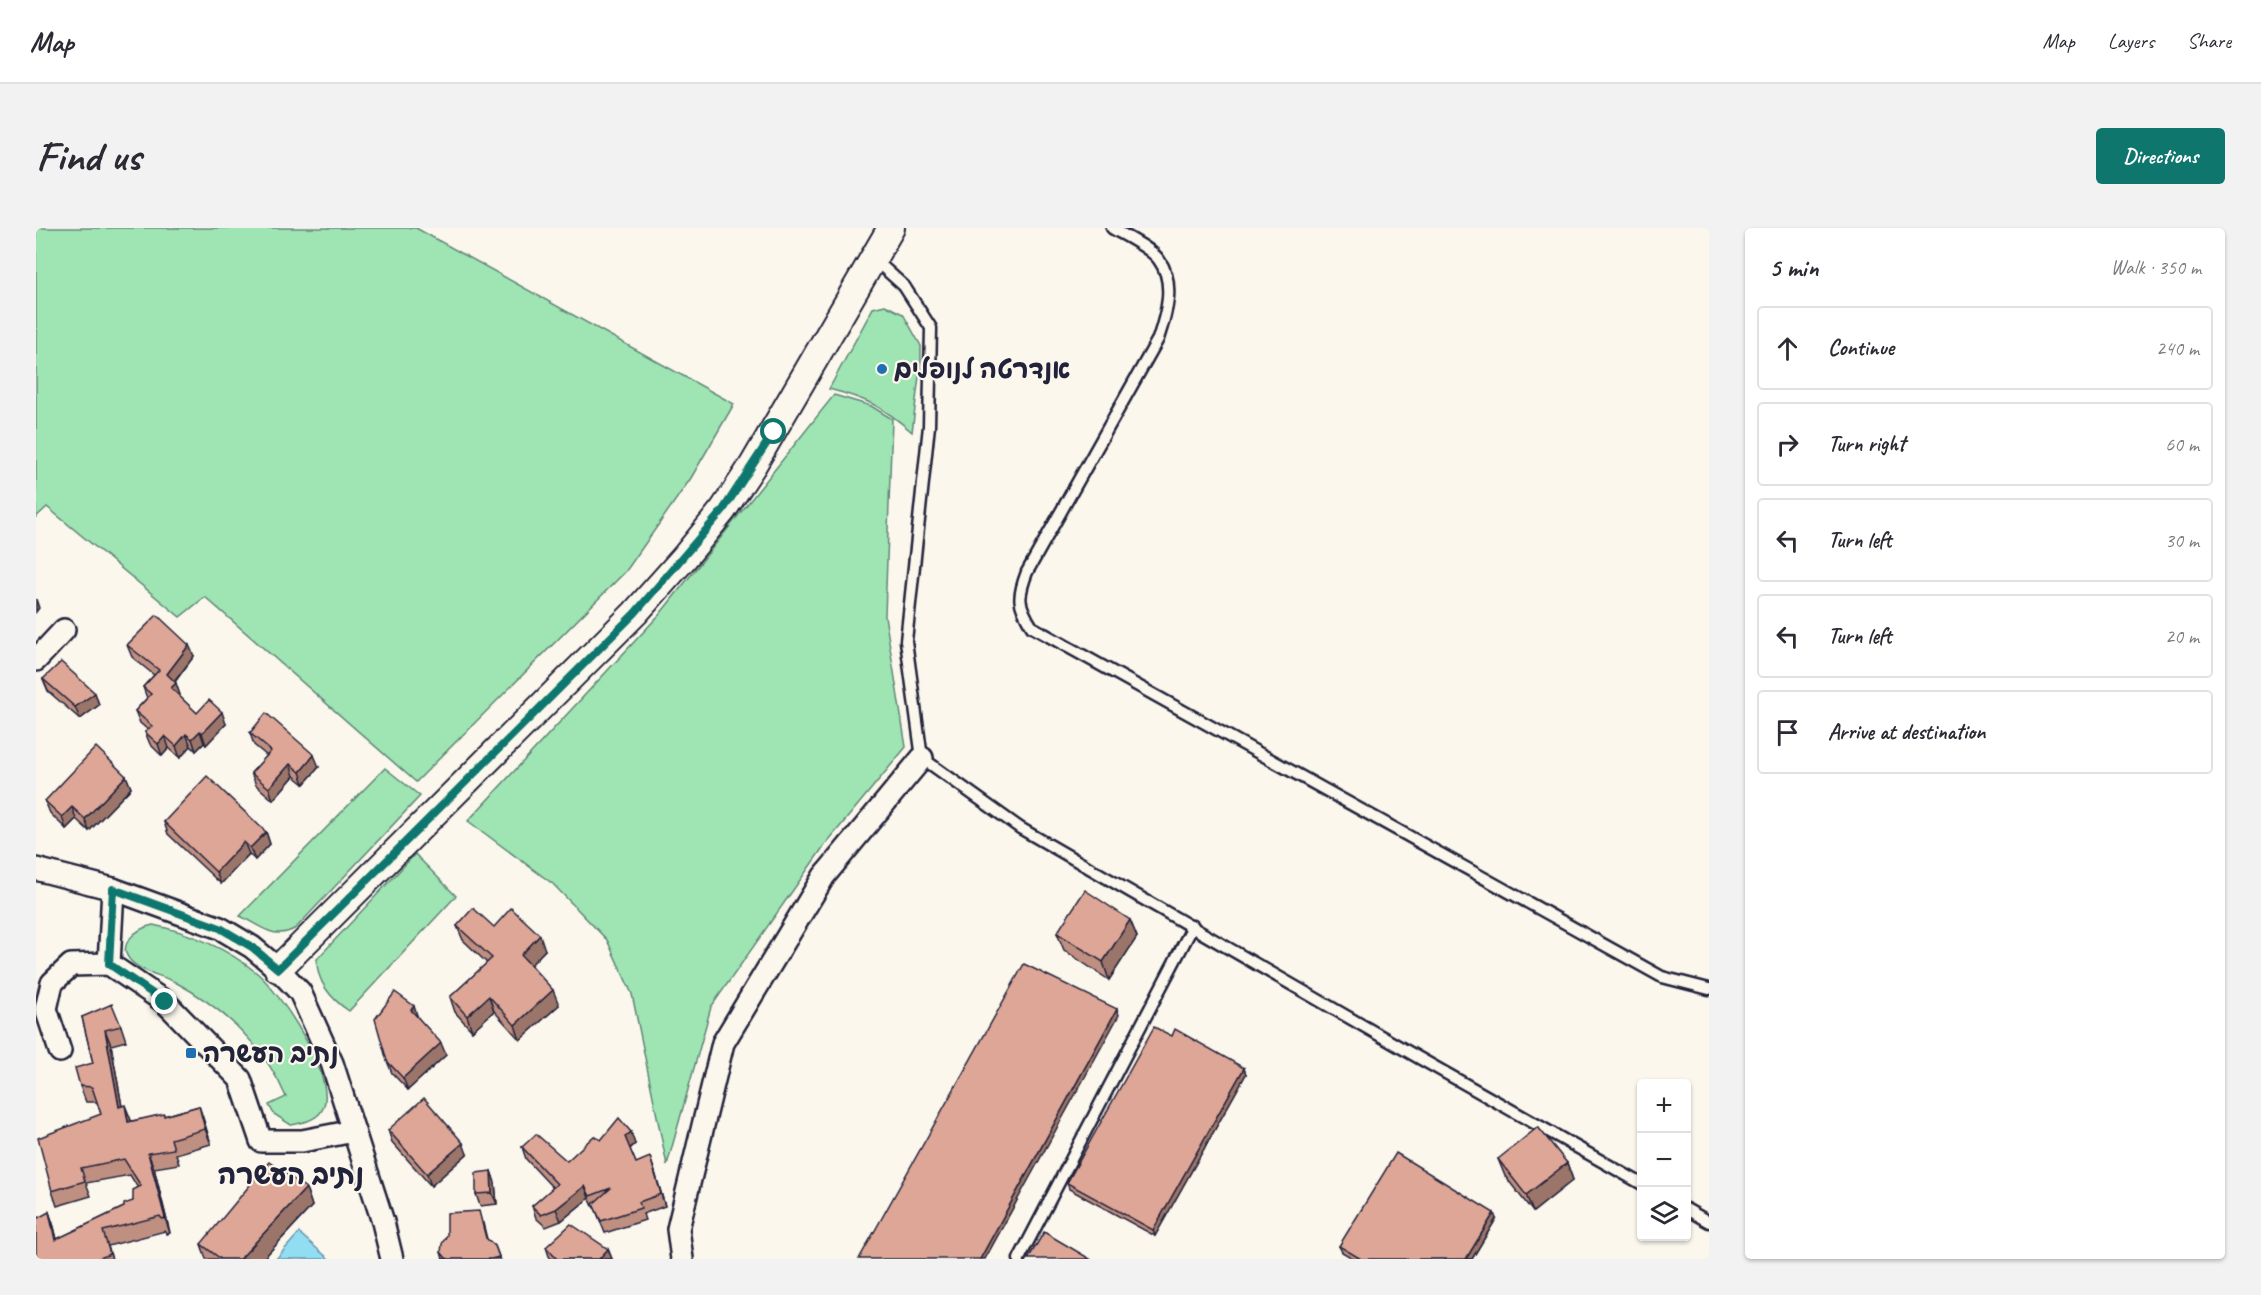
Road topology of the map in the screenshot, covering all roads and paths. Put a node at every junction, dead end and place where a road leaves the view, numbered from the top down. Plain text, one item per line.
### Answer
1 (891, 228) edge
2 (1112, 228) edge
3 (874, 258) junction
4 (64, 630) dead end
5 (36, 660) edge
6 (922, 758) junction
7 (36, 869) edge
8 (113, 889) junction
9 (1193, 926) junction
10 (109, 964) junction
11 (278, 969) junction
12 (1709, 989) edge
13 (60, 1051) dead end
14 (354, 1131) junction
15 (1637, 1182) edge
16 (1691, 1212) edge
17 (1709, 1222) edge
18 (392, 1259) edge
19 (682, 1259) edge
20 (1018, 1259) edge

1 - 3 street
2 - 12 lane
3 - 6 lane
3 - 11 street
4 - 5 street
6 - 9 lane
6 - 19 street
7 - 8 street
8 - 10 street
8 - 11 street
9 - 15 lane
9 - 20 lane
10 - 13 street
10 - 14 street
11 - 14 street
14 - 18 street
16 - 17 lane

